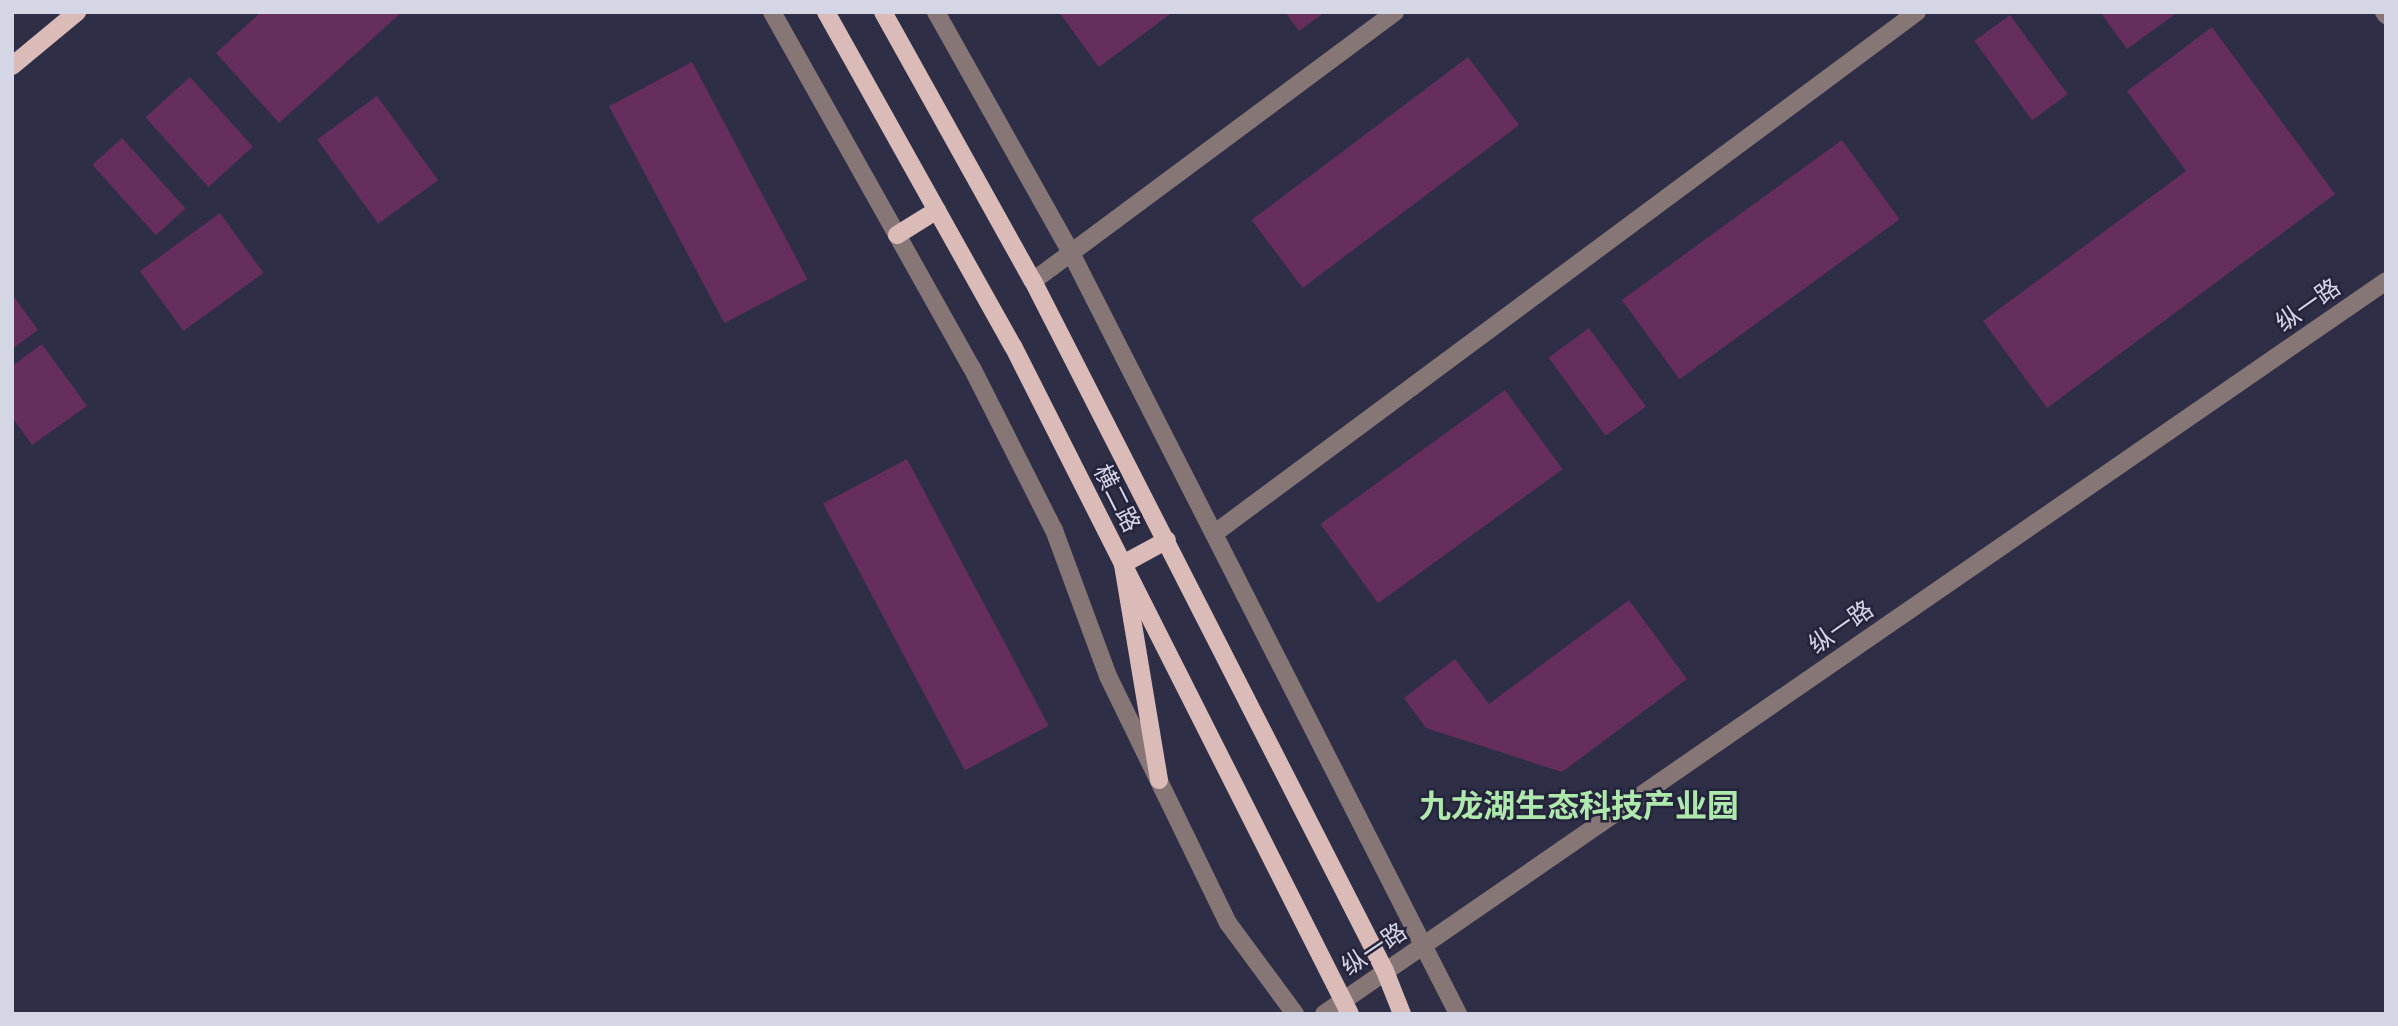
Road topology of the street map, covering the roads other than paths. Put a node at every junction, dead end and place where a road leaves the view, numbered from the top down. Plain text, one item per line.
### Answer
1 (77, 12) edge
2 (772, 12) edge
3 (826, 12) edge
4 (883, 12) edge
5 (936, 12) edge
6 (1395, 12) edge
7 (1917, 12) edge
8 (12, 66) edge
9 (937, 210) junction
10 (897, 236) junction
11 (1071, 253) junction
12 (1033, 281) junction
13 (2386, 281) edge
14 (1215, 533) junction
15 (1167, 540) junction
16 (1123, 564) junction
17 (1159, 780) junction
18 (1424, 945) junction
19 (1385, 971) junction
20 (1347, 1007) edge
21 (1295, 1014) edge
22 (1324, 1014) edge
23 (1402, 1014) edge
24 (1458, 1014) edge

1 - 8 main road
2 - 10 street
3 - 9 main road, 横二路
4 - 12 main road, 横二路
5 - 11 street
6 - 11 street
7 - 14 street
9 - 10 main road
9 - 16 main road, 横二路
10 - 17 street
11 - 12 street
11 - 14 street
12 - 15 main road, 横二路
13 - 18 street, 纵一路
14 - 18 street
15 - 16 main road
15 - 19 main road, 横二路
16 - 17 main road
16 - 20 main road, 横二路
17 - 21 street
18 - 19 street, 纵一路
18 - 24 street
19 - 20 street, 纵一路
19 - 23 main road, 横二路
20 - 22 street, 纵一路

